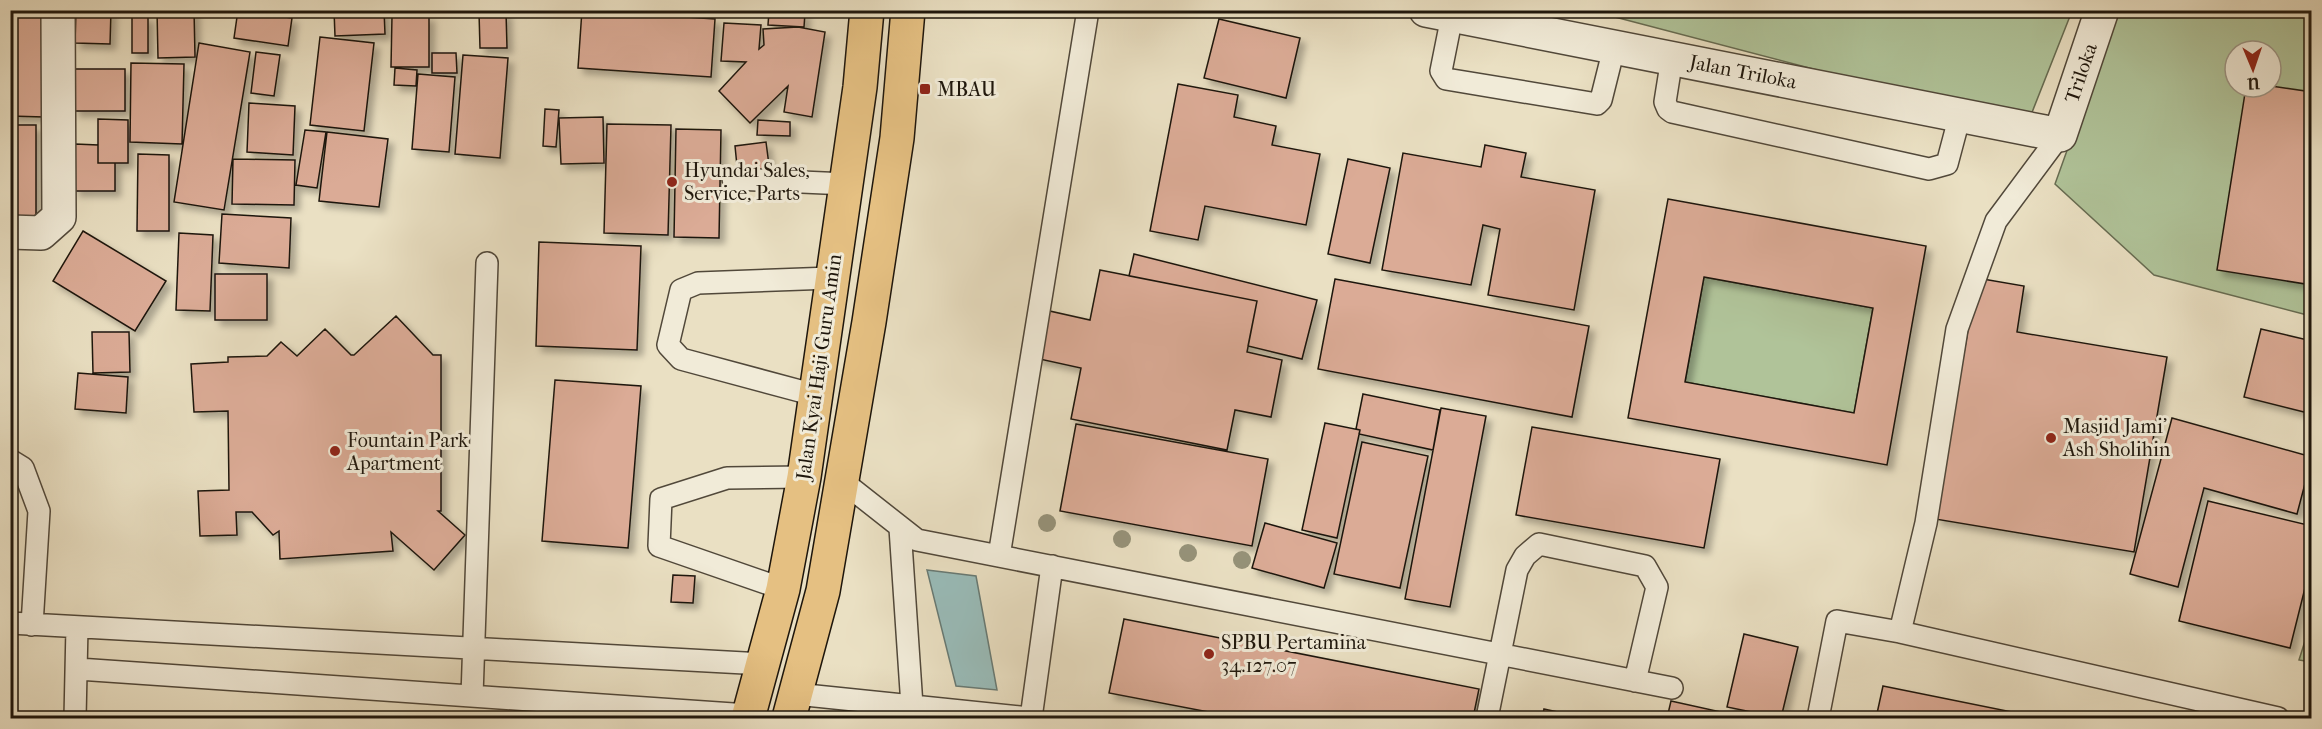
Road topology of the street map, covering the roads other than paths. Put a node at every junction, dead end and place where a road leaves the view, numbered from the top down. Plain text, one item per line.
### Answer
1 (58, 10) edge
2 (867, 10) edge
3 (908, 10) edge
4 (1088, 10) edge
5 (2102, 10) edge
6 (1439, 13) edge
7 (1614, 48) junction
8 (1672, 58) junction
9 (1960, 115) junction
10 (2060, 135) junction
11 (733, 178) dead end
12 (847, 184) junction
13 (10, 232) edge
14 (487, 263) dead end
15 (831, 278) junction
16 (815, 395) junction
17 (10, 460) edge
18 (804, 477) junction
19 (842, 481) junction
20 (909, 534) junction
21 (992, 554) junction
22 (1053, 566) junction
23 (783, 589) junction
24 (10, 623) edge
25 (32, 625) junction
26 (77, 627) junction
27 (1900, 632) junction
28 (474, 648) junction
29 (1502, 654) junction
30 (763, 664) junction
31 (78, 669) junction
32 (1635, 681) junction
33 (1672, 688) dead end
34 (472, 696) junction
35 (793, 706) edge
36 (912, 706) junction
37 (748, 717) edge
38 (75, 718) edge
39 (1023, 718) edge
40 (1487, 718) edge
41 (1818, 718) edge
42 (2278, 718) edge

1 - 13 street
2 - 12 main road, Jalan Kyai Haji Guru Amin
3 - 19 main road, Jalan Kyai Haji Guru Amin
4 - 21 lane
5 - 10 street, Triloka
6 - 7 street, Jalan Triloka
6 - 7 lane
7 - 8 street, Jalan Triloka
8 - 9 street, Jalan Triloka
8 - 9 lane
9 - 10 street, Jalan Triloka
10 - 27 lane
11 - 12 lane
12 - 15 main road, Jalan Kyai Haji Guru Amin
14 - 28 lane
15 - 16 main road, Jalan Kyai Haji Guru Amin
15 - 16 lane
16 - 18 main road, Jalan Kyai Haji Guru Amin
17 - 25 lane
18 - 23 main road, Jalan Kyai Haji Guru Amin
18 - 23 lane
19 - 20 lane
19 - 35 main road, Jalan Kyai Haji Guru Amin
20 - 21 lane
20 - 36 lane
21 - 22 lane
22 - 29 lane
22 - 39 lane
23 - 30 main road, Jalan Kyai Haji Guru Amin
24 - 25 lane
25 - 26 lane
26 - 28 lane
26 - 31 lane
27 - 41 lane
27 - 42 lane
28 - 30 lane
28 - 34 lane
29 - 32 lane
29 - 32 lane
29 - 40 lane
30 - 37 main road, Jalan Kyai Haji Guru Amin
31 - 34 lane
31 - 38 lane
32 - 33 lane
34 - 37 lane
35 - 36 lane
36 - 39 lane

